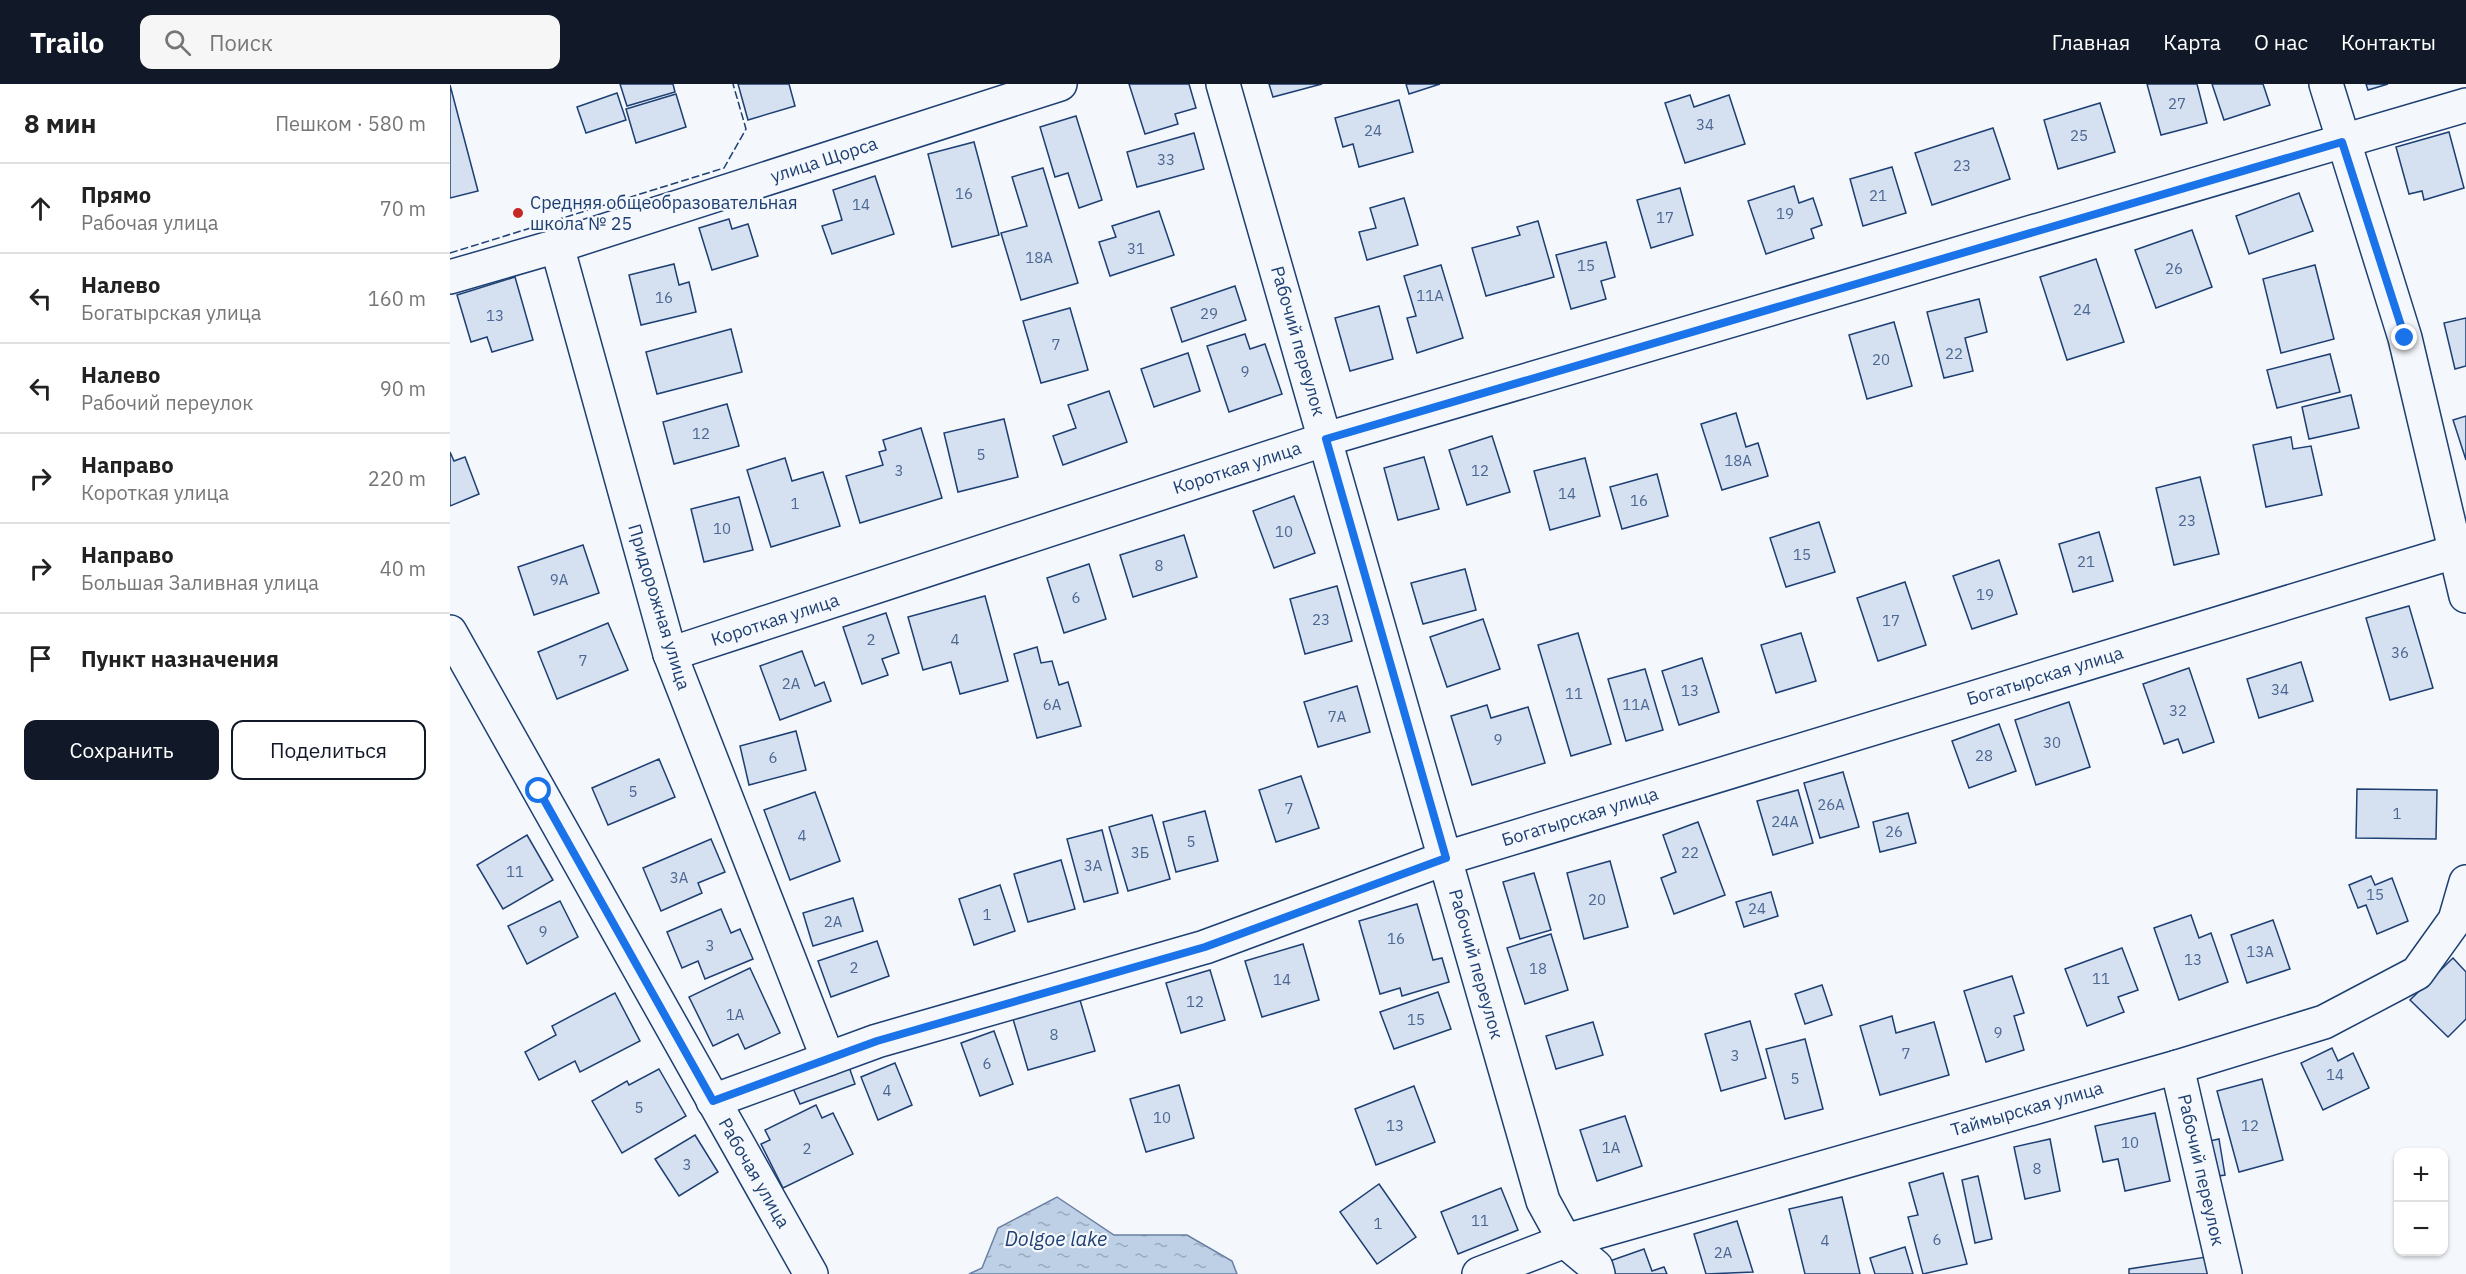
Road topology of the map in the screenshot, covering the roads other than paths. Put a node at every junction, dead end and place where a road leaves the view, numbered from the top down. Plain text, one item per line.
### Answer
1 (1060, 84) edge
2 (1223, 84) edge
3 (2325, 84) edge
4 (2466, 105) edge
5 (2342, 142) junction
6 (557, 246) junction
7 (450, 277) edge
8 (1326, 439) junction
9 (2454, 552) junction
10 (2466, 596) edge
11 (450, 632) edge
12 (670, 654) junction
13 (1446, 858) junction
14 (2466, 882) edge
15 (828, 1059) junction
16 (2177, 1067) junction
17 (713, 1101) junction
18 (1565, 1241) junction
19 (811, 1274) edge
20 (1479, 1274) edge
21 (1598, 1274) edge
22 (2224, 1274) edge

1 - 6 street, улица Щорса
2 - 8 street, Рабочий переулок
3 - 5 street
4 - 5 street, Короткая улица
5 - 8 street, Короткая улица
5 - 9 street
6 - 7 street, улица Щорса
6 - 12 street, Придорожная улица
8 - 12 street, Короткая улица
8 - 13 street, Рабочий переулок
9 - 10 street
9 - 13 street, Богатырская улица
11 - 17 street, Рабочая улица
12 - 15 street, Придорожная улица
13 - 15 street, Богатырская улица
13 - 18 street, Рабочий переулок
14 - 16 street, Таймырская улица
15 - 17 street, Богатырская улица
16 - 18 street, Таймырская улица
16 - 22 street, Рабочий переулок
17 - 19 street, Рабочая улица
18 - 20 street, Таймырская улица
18 - 21 street, Рабочий переулок

